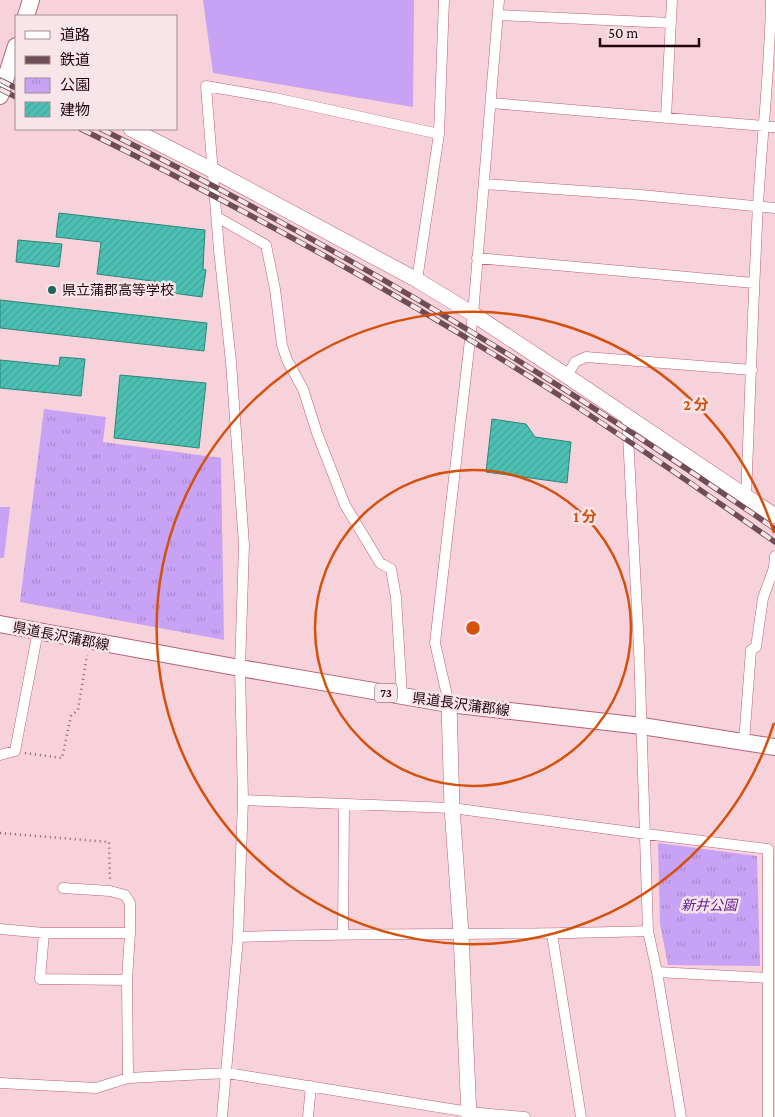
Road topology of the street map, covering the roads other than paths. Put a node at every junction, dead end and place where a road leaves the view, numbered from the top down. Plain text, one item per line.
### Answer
1 (31, 0) edge
2 (444, 0) edge
3 (499, 0) edge
4 (672, 0) edge
5 (771, 0) edge
6 (26, 15) edge
7 (498, 15) junction
8 (671, 23) junction
9 (773, 45) edge
10 (15, 54) edge
11 (13, 69) edge
12 (0, 96) edge
13 (491, 102) junction
14 (666, 117) junction
15 (763, 126) junction
16 (775, 126) edge
17 (133, 130) edge
18 (439, 134) junction
19 (214, 171) junction
20 (484, 184) junction
21 (758, 207) junction
22 (775, 208) edge
23 (217, 218) junction
24 (477, 258) junction
25 (417, 280) junction
26 (754, 283) junction
27 (473, 314) junction
28 (752, 370) junction
29 (567, 376) junction
30 (627, 416) junction
31 (746, 497) junction
32 (775, 516) edge
33 (775, 556) edge
34 (0, 624) edge
35 (38, 631) junction
36 (240, 668) junction
37 (402, 696) junction
38 (449, 704) junction
39 (642, 726) junction
40 (744, 742) junction
41 (775, 747) edge
42 (0, 755) edge
43 (243, 800) junction
44 (344, 805) junction
45 (452, 808) junction
46 (646, 834) junction
47 (63, 888) dead end
48 (0, 929) edge
49 (648, 931) junction
50 (44, 933) junction
51 (130, 933) junction
52 (343, 934) junction
53 (460, 934) junction
54 (552, 934) junction
55 (238, 937) junction
56 (658, 972) junction
57 (767, 978) junction
58 (127, 980) junction
59 (227, 1072) junction
60 (128, 1078) junction
61 (0, 1084) edge
62 (311, 1086) junction
63 (469, 1115) edge
64 (222, 1117) edge
65 (308, 1117) edge
66 (525, 1117) edge
67 (581, 1117) edge
68 (681, 1117) edge
69 (768, 1117) edge

1 - 6 main road
2 - 18 street
3 - 7 street
4 - 8 street
5 - 9 street
7 - 8 street
7 - 13 street
8 - 14 street
9 - 15 street
10 - 11 main road
11 - 12 main road
13 - 14 street
13 - 20 street
14 - 15 street
15 - 16 street
15 - 21 street
17 - 19 street
18 - 19 street
18 - 25 street
19 - 23 street
19 - 25 street
20 - 21 street
20 - 24 street
21 - 22 street
21 - 26 street
23 - 36 street
23 - 37 street
24 - 26 street
24 - 27 street
25 - 27 street
26 - 28 street
27 - 29 street
27 - 38 street
28 - 29 street
28 - 31 street
29 - 30 street
30 - 31 street
30 - 39 street
31 - 32 street
33 - 40 street
34 - 35 main road, 県道長沢蒲郡線 / 73
35 - 36 main road, 県道長沢蒲郡線 / 73
35 - 42 street
36 - 37 main road, 県道長沢蒲郡線 / 73
36 - 43 street
37 - 38 main road, 県道長沢蒲郡線 / 73
38 - 39 main road, 県道長沢蒲郡線 / 73
38 - 45 street
39 - 40 main road, 県道長沢蒲郡線 / 73
39 - 46 street
40 - 41 main road, 県道長沢蒲郡線 / 73
43 - 44 street
43 - 55 street
44 - 45 street
44 - 52 street
45 - 46 street
45 - 53 street
46 - 49 street
46 - 57 street
47 - 51 street
48 - 50 street
49 - 54 street
49 - 56 street
50 - 51 street
50 - 58 street
51 - 58 street
52 - 53 street
52 - 55 street
53 - 54 street
53 - 63 street
54 - 67 street
55 - 59 street
56 - 57 street
56 - 68 street
57 - 69 street
58 - 60 street
59 - 60 street
59 - 62 street
59 - 64 street
60 - 61 street
62 - 63 street
62 - 65 street
63 - 66 street

